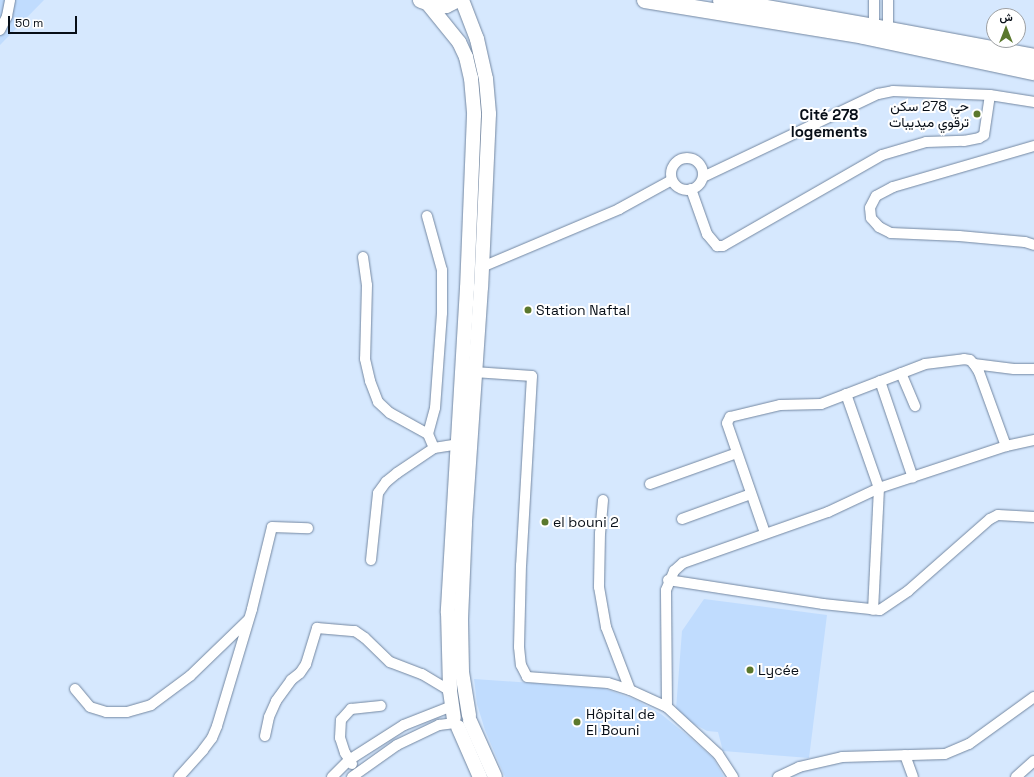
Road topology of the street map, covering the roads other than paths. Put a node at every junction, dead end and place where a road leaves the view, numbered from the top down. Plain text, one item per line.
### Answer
1 (10, 0) edge
2 (456, 0) edge
3 (462, 0) edge
4 (645, 0) edge
5 (721, 0) edge
6 (874, 0) edge
7 (888, 0) edge
8 (425, 2) edge
9 (881, 28) junction
10 (0, 30) edge
11 (1034, 57) edge
12 (1034, 72) edge
13 (990, 95) junction
14 (1034, 102) edge
15 (1034, 146) edge
16 (703, 177) junction
17 (672, 180) junction
18 (691, 190) junction
19 (427, 216) dead end
20 (1031, 242) edge
21 (363, 257) dead end
22 (482, 267) junction
23 (974, 364) junction
24 (1034, 369) edge
25 (474, 372) junction
26 (901, 373) junction
27 (880, 381) junction
28 (846, 394) junction
29 (915, 406) dead end
30 (428, 434) junction
31 (1034, 440) edge
32 (458, 444) junction
33 (1006, 446) junction
34 (434, 448) junction
35 (737, 453) junction
36 (913, 478) junction
37 (650, 484) dead end
38 (879, 488) junction
39 (751, 494) junction
40 (603, 500) dead end
41 (1034, 517) edge
42 (682, 519) dead end
43 (308, 528) dead end
44 (765, 533) junction
45 (371, 560) dead end
46 (668, 580) junction
47 (873, 610) junction
48 (249, 619) junction
49 (75, 689) dead end
50 (630, 690) junction
51 (450, 691) junction
52 (1034, 697) edge
53 (381, 706) dead end
54 (667, 707) junction
55 (460, 718) junction
56 (265, 736) dead end
57 (905, 755) junction
58 (349, 760) junction
59 (1034, 761) edge
60 (355, 775) edge
61 (178, 777) edge
62 (332, 777) edge
63 (480, 777) edge
64 (495, 777) edge
65 (733, 777) edge
66 (778, 777) edge
67 (913, 777) edge
68 (1016, 777) edge

1 - 10 street
2 - 8 main road
3 - 22 main road
4 - 12 main road
5 - 9 main road
6 - 9 street
7 - 9 street
8 - 32 main road
9 - 11 main road
13 - 14 street
13 - 16 street
13 - 18 street
15 - 20 street
16 - 17 street
16 - 18 street
17 - 18 street
17 - 22 street
19 - 30 street
21 - 30 street
22 - 25 main road
23 - 24 street
23 - 26 street
23 - 33 street
25 - 50 street
25 - 55 main road
26 - 27 street
26 - 29 street
27 - 28 street
27 - 36 street
28 - 35 street
28 - 38 street
30 - 34 street
31 - 33 street
32 - 34 street
32 - 51 main road
33 - 36 street
34 - 45 street
35 - 37 street
35 - 39 street
36 - 38 street
38 - 44 street
38 - 47 street
39 - 42 street
39 - 44 street
40 - 50 street
41 - 47 street
43 - 48 street
44 - 46 street
46 - 47 street
46 - 54 street
48 - 49 street
48 - 61 street
50 - 54 street
51 - 55 main road
51 - 56 street
52 - 57 street
53 - 58 street
54 - 65 street
55 - 58 street
55 - 60 street
55 - 63 main road
55 - 64 main road
57 - 66 street
57 - 67 street
58 - 60 street
58 - 62 street
59 - 68 street

